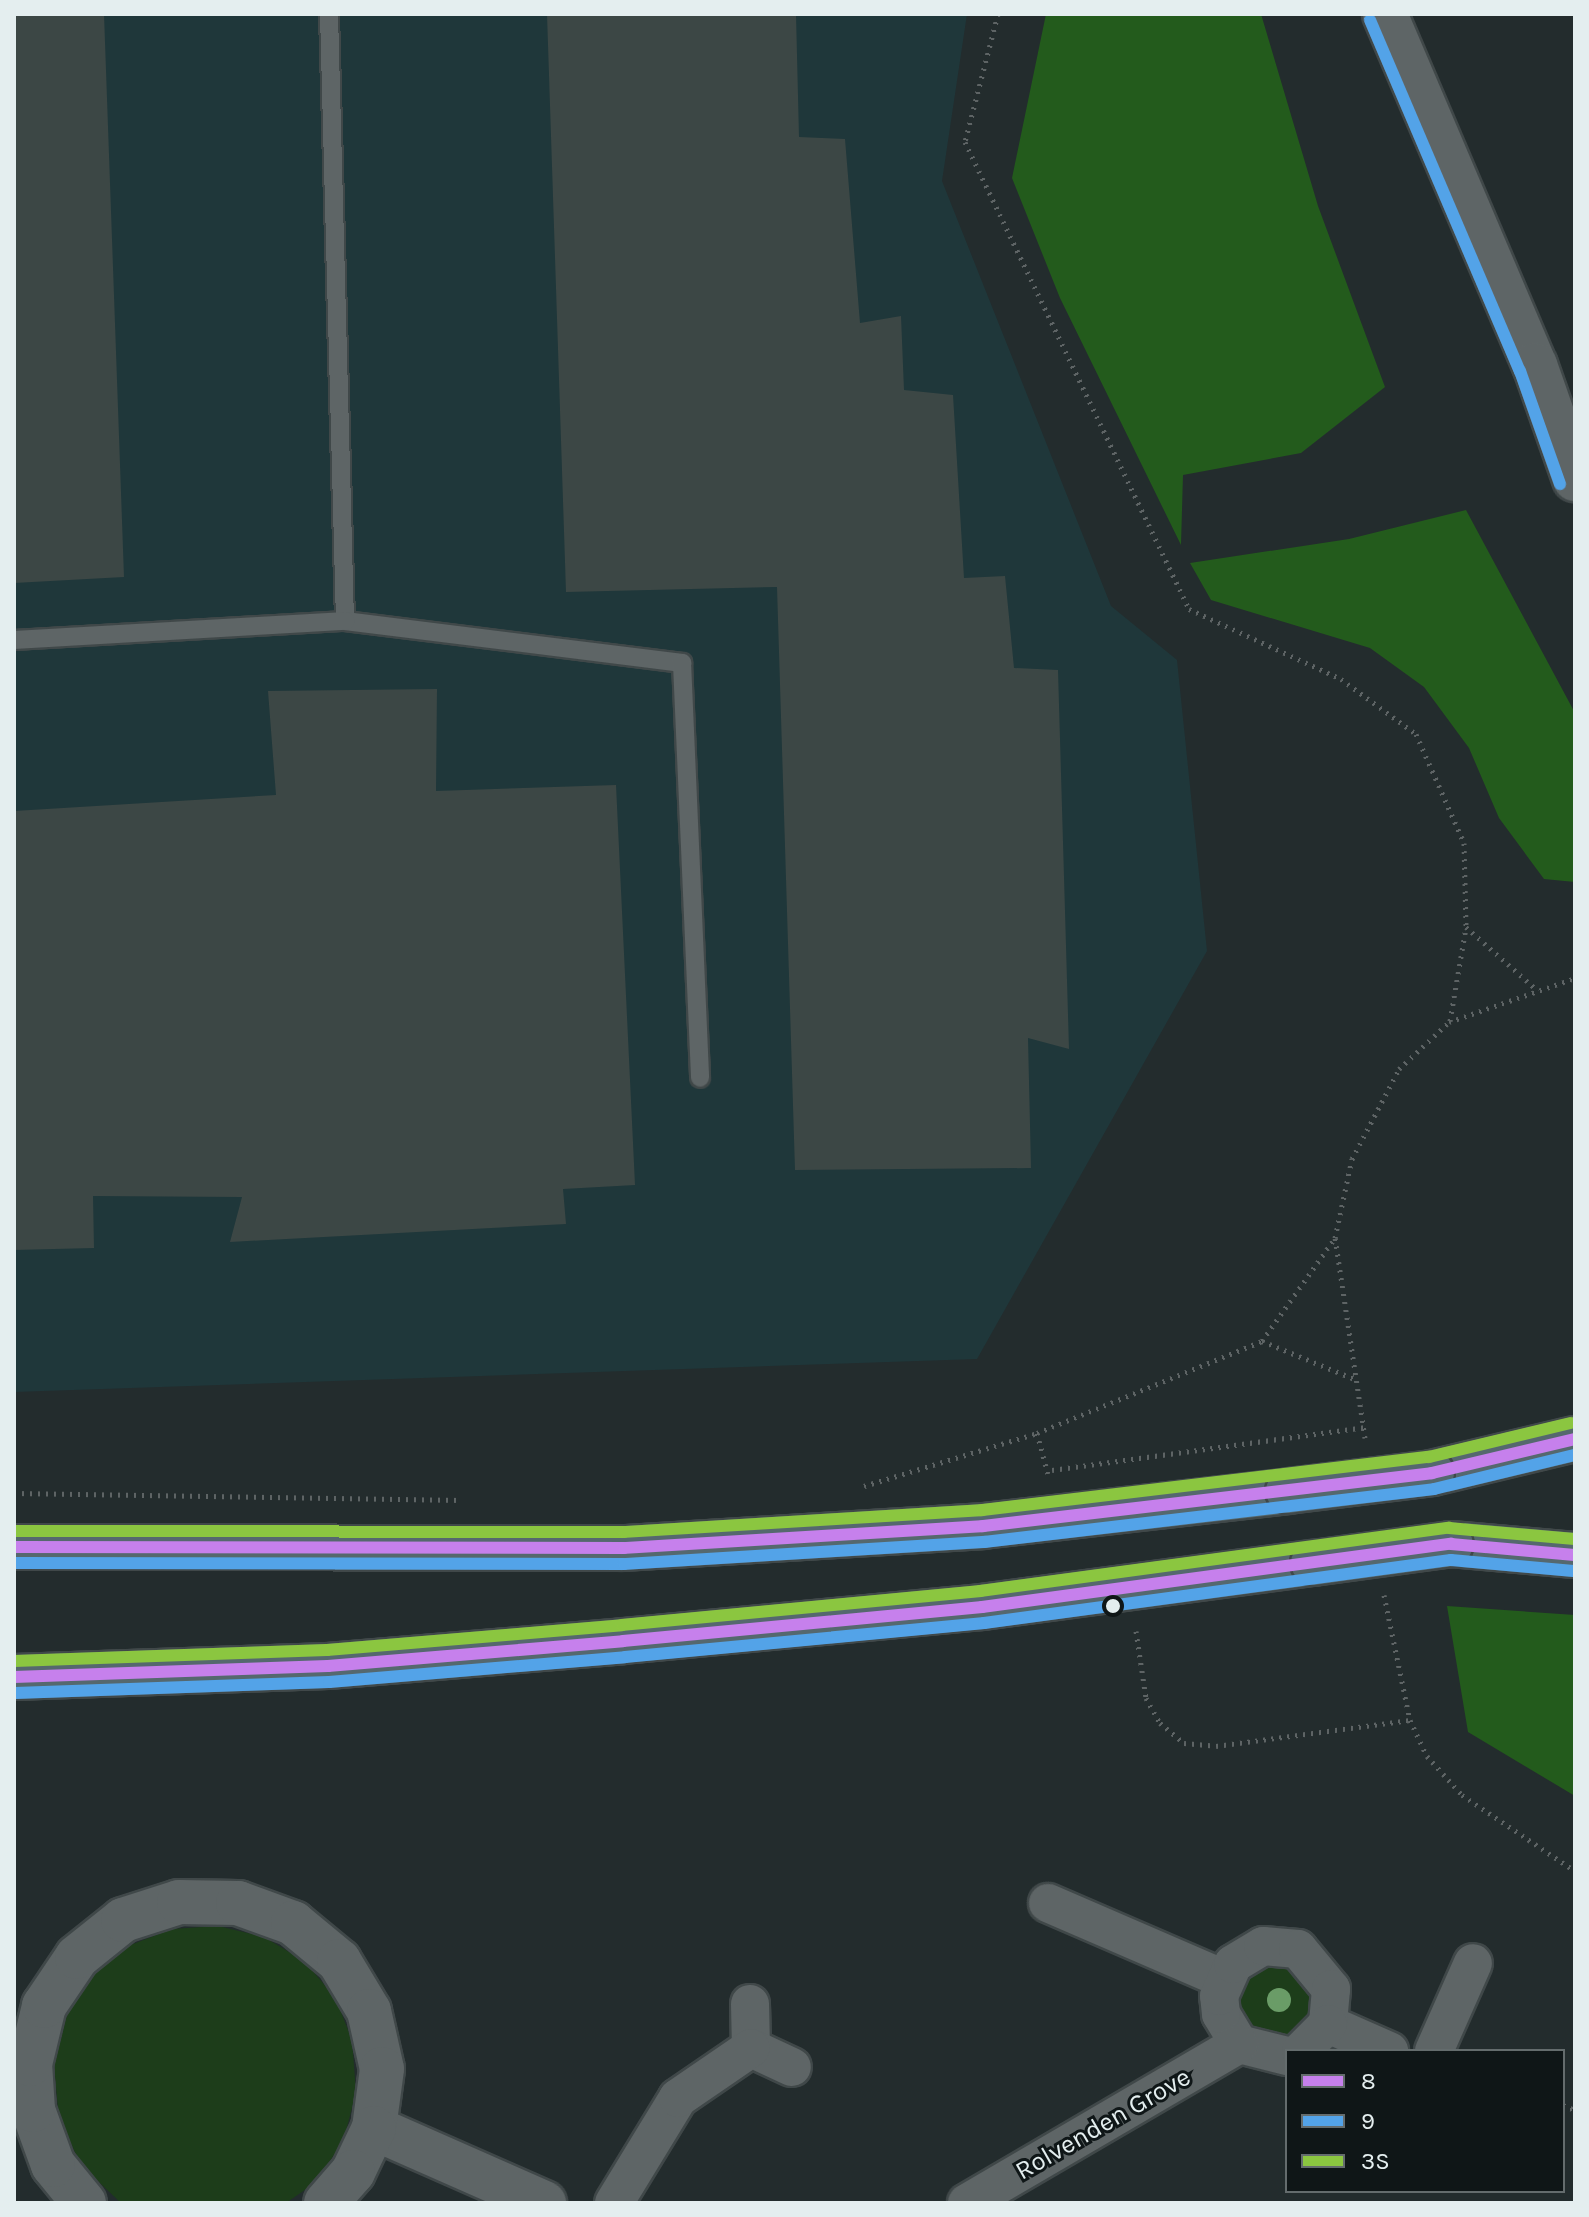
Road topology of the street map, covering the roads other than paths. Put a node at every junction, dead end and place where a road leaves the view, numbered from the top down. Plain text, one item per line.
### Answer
1 (329, 14) edge
2 (1385, 14) edge
3 (1575, 479) edge
4 (345, 621) junction
5 (14, 640) edge
6 (700, 1078) dead end
7 (1575, 1439) edge
8 (14, 1547) edge
9 (1575, 1555) edge
10 (14, 1677) edge
11 (1048, 1903) dead end
12 (1473, 1963) dead end
13 (1224, 1979) junction
14 (750, 2004) dead end
15 (1328, 2024) junction
16 (1239, 2044) junction
17 (751, 2048) junction
18 (1303, 2049) edge
19 (1384, 2049) edge
20 (1435, 2049) edge
21 (1285, 2056) edge
22 (792, 2067) dead end
23 (22, 2069) edge
24 (374, 2128) junction
25 (84, 2203) edge
26 (326, 2203) edge
27 (544, 2203) edge
28 (614, 2203) edge
29 (967, 2203) edge

1 - 4 lane
2 - 3 street
4 - 5 lane
4 - 6 lane
7 - 8 highway, bridge
9 - 10 highway, bridge
11 - 13 street
12 - 20 street
13 - 15 street
13 - 16 street
14 - 17 street
15 - 18 street
15 - 19 street
16 - 21 street
16 - 29 street, Rolvenden Grove
17 - 22 street
17 - 28 street
23 - 24 street
23 - 25 street
24 - 26 street
24 - 27 street

